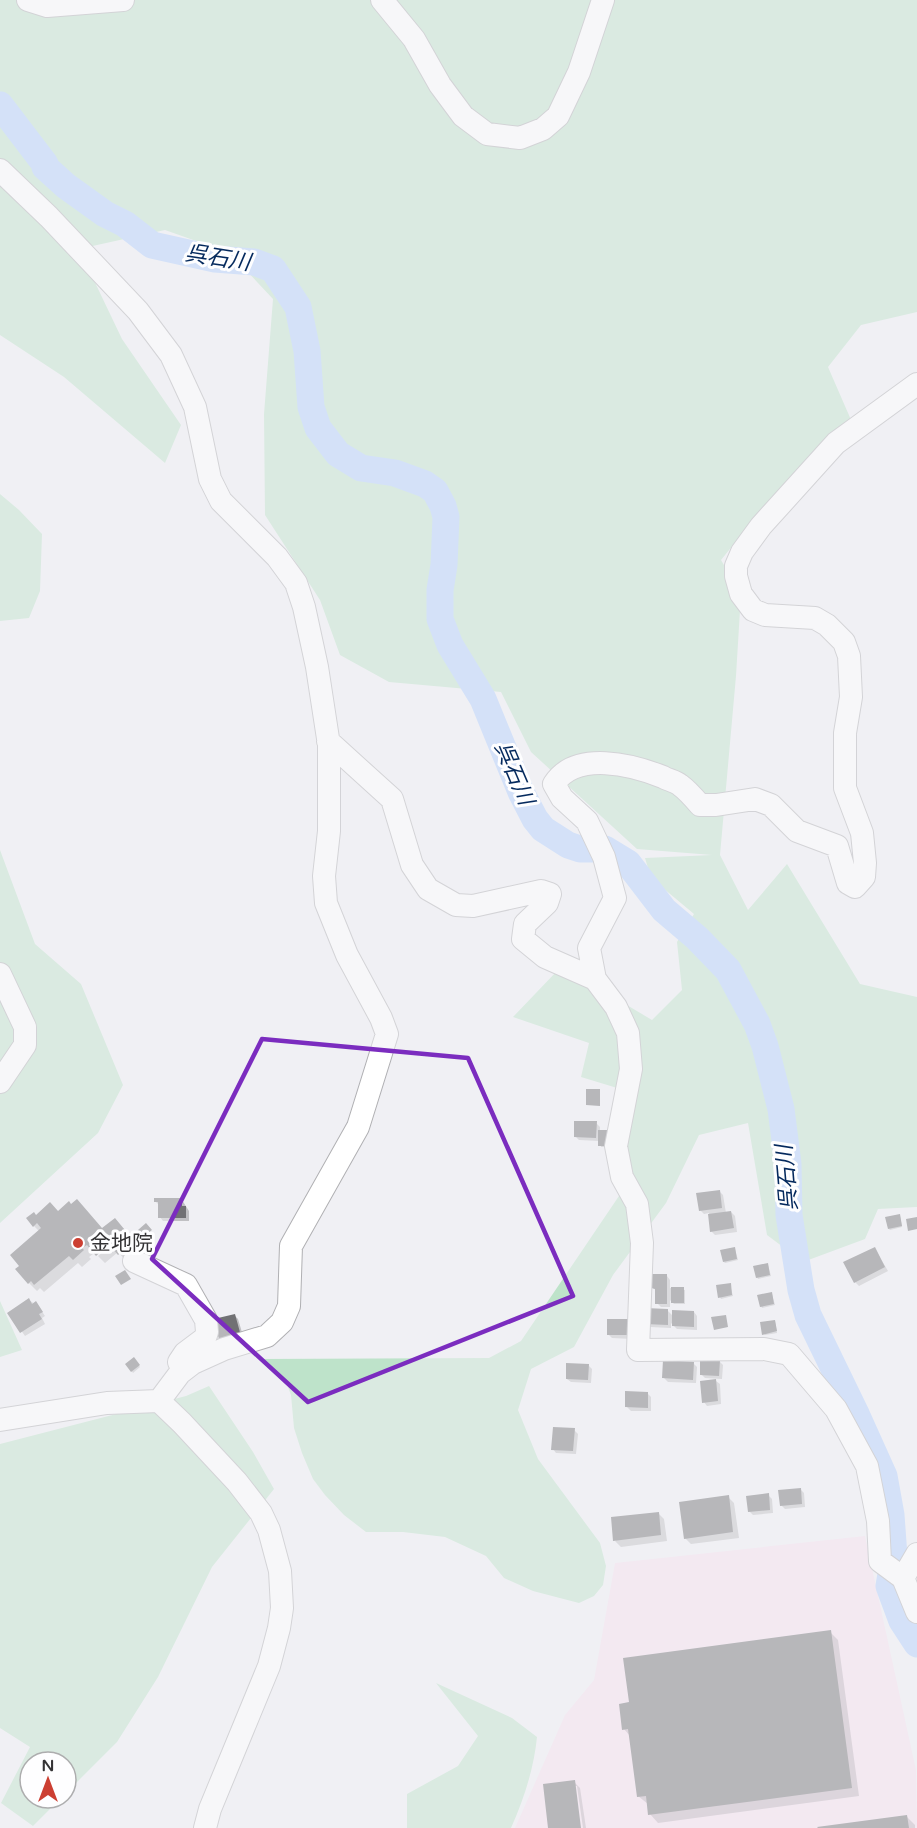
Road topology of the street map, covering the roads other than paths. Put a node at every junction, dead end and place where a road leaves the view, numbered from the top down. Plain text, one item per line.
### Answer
1 (28, 0) edge
2 (123, 0) edge
3 (382, 0) edge
4 (603, 0) edge
5 (0, 170) edge
6 (917, 384) edge
7 (328, 741) junction
8 (0, 974) edge
9 (595, 979) junction
10 (0, 1082) edge
11 (134, 1261) dead end
12 (164, 1394) junction
13 (0, 1420) edge
14 (917, 1554) edge
15 (901, 1577) junction
16 (917, 1611) edge
17 (206, 1828) edge

1 - 2 street
3 - 4 street
5 - 7 street
6 - 9 street
7 - 9 street
7 - 12 street
8 - 10 street
9 - 15 street
11 - 12 street
12 - 13 street
12 - 17 street
14 - 15 street
15 - 16 street

